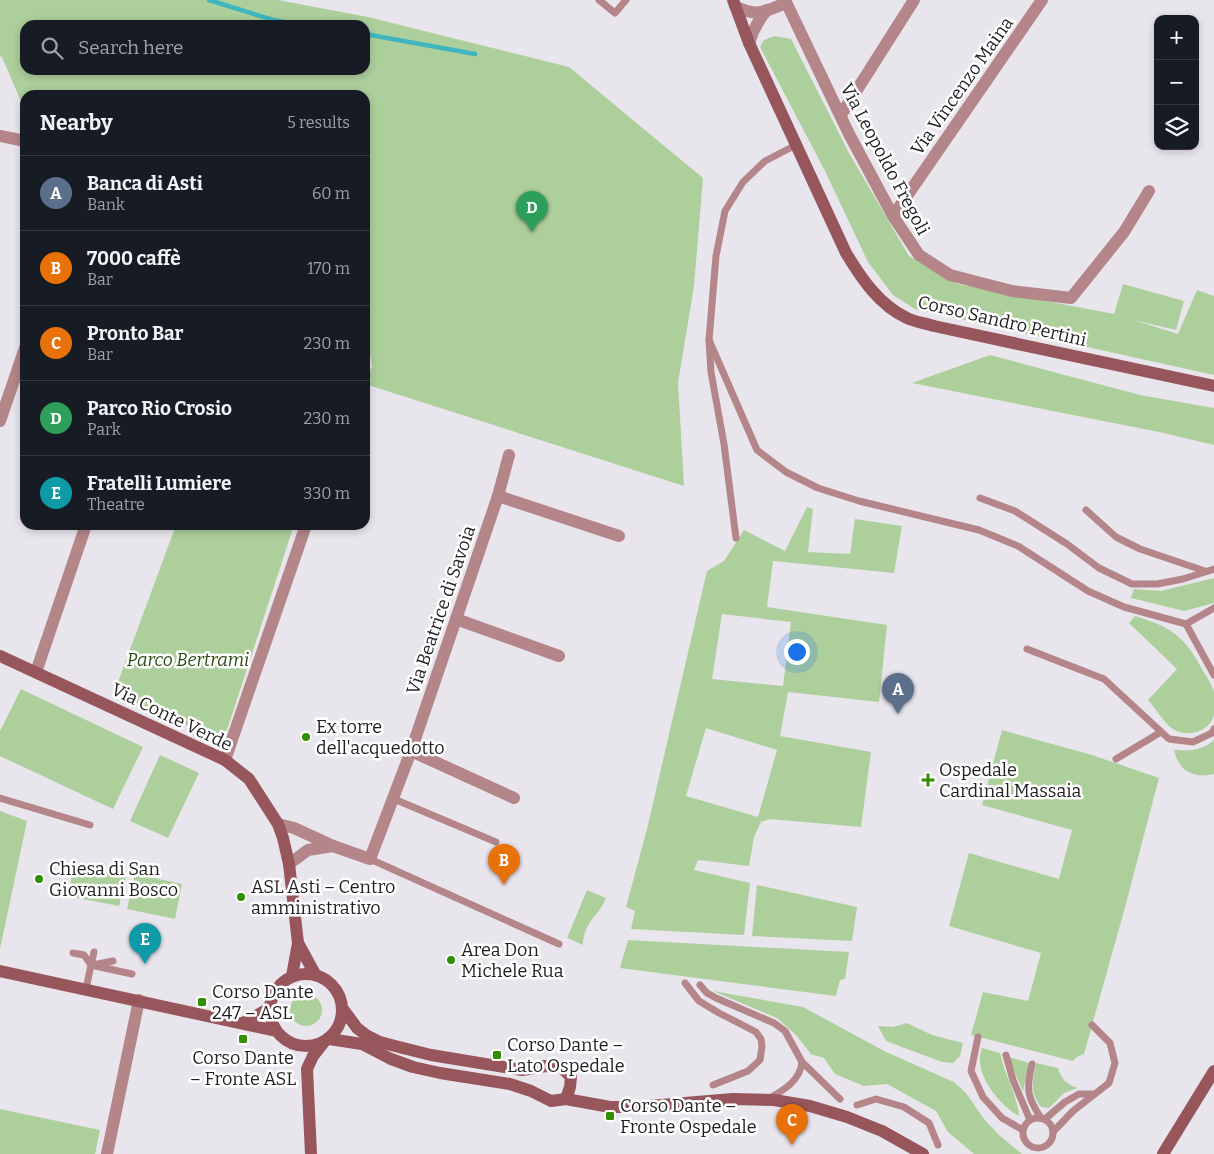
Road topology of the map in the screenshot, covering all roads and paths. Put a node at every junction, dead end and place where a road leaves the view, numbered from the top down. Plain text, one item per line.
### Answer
1 (598, 0) edge
2 (626, 0) edge
3 (914, 0) edge
4 (1042, 0) edge
5 (785, 2) edge
6 (734, 3) edge
7 (767, 10) junction
8 (749, 43) junction
9 (841, 115) junction
10 (0, 136) edge
11 (20, 140) edge
12 (796, 145) junction
13 (1150, 191) dead end
14 (893, 216) junction
15 (709, 340) junction
16 (20, 363) edge
17 (1214, 386) edge
18 (0, 421) edge
19 (509, 455) dead end
20 (498, 496) junction
21 (980, 498) dead end
22 (1086, 510) dead end
23 (84, 530) edge
24 (304, 530) edge
25 (619, 536) dead end
26 (736, 538) dead end
27 (1214, 568) edge
28 (1206, 571) junction
29 (1214, 608) edge
30 (456, 619) junction
31 (1186, 624) junction
32 (1027, 649) dead end
33 (0, 656) edge
34 (559, 656) dead end
35 (36, 672) junction
36 (1214, 675) edge
37 (1214, 729) edge
38 (1161, 732) junction
39 (411, 751) junction
40 (1116, 759) dead end
41 (225, 760) junction
42 (0, 798) edge
43 (394, 798) junction
44 (514, 798) dead end
45 (278, 824) junction
46 (90, 825) dead end
47 (496, 842) dead end
48 (333, 846) junction
49 (370, 859) junction
50 (290, 864) junction
51 (298, 943) junction
52 (559, 944) dead end
53 (94, 952) dead end
54 (72, 953) dead end
55 (112, 961) dead end
56 (91, 966) junction
57 (0, 971) edge
58 (132, 974) dead end
59 (315, 974) junction
60 (292, 976) junction
61 (685, 983) dead end
62 (700, 986) dead end
63 (86, 989) junction
64 (139, 1000) junction
65 (270, 1008) junction
66 (343, 1008) junction
67 (243, 1023) junction
68 (1092, 1025) dead end
69 (276, 1031) junction
70 (978, 1037) dead end
71 (326, 1040) junction
72 (297, 1045) junction
73 (1006, 1055) dead end
74 (802, 1062) junction
75 (1032, 1064) dead end
76 (307, 1069) junction
77 (1214, 1070) edge
78 (713, 1085) dead end
79 (1094, 1094) junction
80 (566, 1099) junction
81 (840, 1099) dead end
82 (766, 1100) junction
83 (857, 1104) dead end
84 (1043, 1119) junction
85 (1030, 1120) junction
86 (1023, 1130) junction
87 (1053, 1132) junction
88 (938, 1145) dead end
89 (1048, 1145) junction
90 (1033, 1151) edge
91 (918, 1153) edge
92 (107, 1154) edge
93 (311, 1154) edge
94 (1050, 1154) edge
95 (1163, 1154) edge

1 - 2 lane
3 - 9 street
4 - 14 street, Via Vincenzo Maina
5 - 7 street, Via Leopoldo Fregoli
5 - 9 street, Via Leopoldo Fregoli
6 - 7 street, Via Leopoldo Fregoli
6 - 8 street, Corso Sandro Pertini
7 - 8 street
8 - 12 street, Corso Sandro Pertini
9 - 14 street, Via Leopoldo Fregoli
10 - 11 street
12 - 15 lane
12 - 17 street, Corso Sandro Pertini
13 - 14 street, Via Leopoldo Fregoli
15 - 26 lane
15 - 31 lane
16 - 18 street
19 - 20 street, Via Beatrice di Savoia
20 - 25 street
20 - 30 street, Via Beatrice di Savoia
21 - 28 lane
22 - 28 lane
23 - 35 street
24 - 41 street
27 - 28 lane
29 - 31 lane
30 - 34 street
30 - 39 street, Via Beatrice di Savoia
31 - 36 lane
32 - 38 lane
33 - 35 street, Via Conte Verde
35 - 41 street, Via Conte Verde
37 - 38 lane
38 - 40 lane
39 - 43 street, Via Beatrice di Savoia
39 - 44 street
41 - 45 street, Via Conte Verde
42 - 46 lane
43 - 47 lane
43 - 49 street, Via Beatrice di Savoia
45 - 48 street
45 - 50 street, Via Conte Verde
48 - 49 street
48 - 50 street
49 - 52 lane
50 - 51 street, Via Conte Verde
51 - 59 street, Via Conte Verde
51 - 60 street, Via Conte Verde
53 - 56 lane
54 - 56 lane
55 - 56 lane
56 - 58 lane
56 - 63 lane
57 - 63 street
59 - 60 street
59 - 66 street
60 - 65 street
61 - 78 lane
62 - 74 lane
63 - 64 street
64 - 67 street
64 - 92 street
65 - 67 street
65 - 69 street
66 - 71 street
66 - 80 street
67 - 69 street
68 - 79 lane
69 - 72 street
70 - 86 lane
71 - 72 street
71 - 76 street
71 - 80 street
72 - 76 street
73 - 85 lane
74 - 81 lane
74 - 82 lane
75 - 84 lane
76 - 93 street
77 - 95 street
79 - 84 lane
79 - 87 lane
80 - 82 street
82 - 91 street
83 - 88 lane
84 - 85 lane
84 - 87 lane
85 - 86 lane
86 - 90 lane
87 - 89 lane
89 - 90 lane
89 - 94 lane

